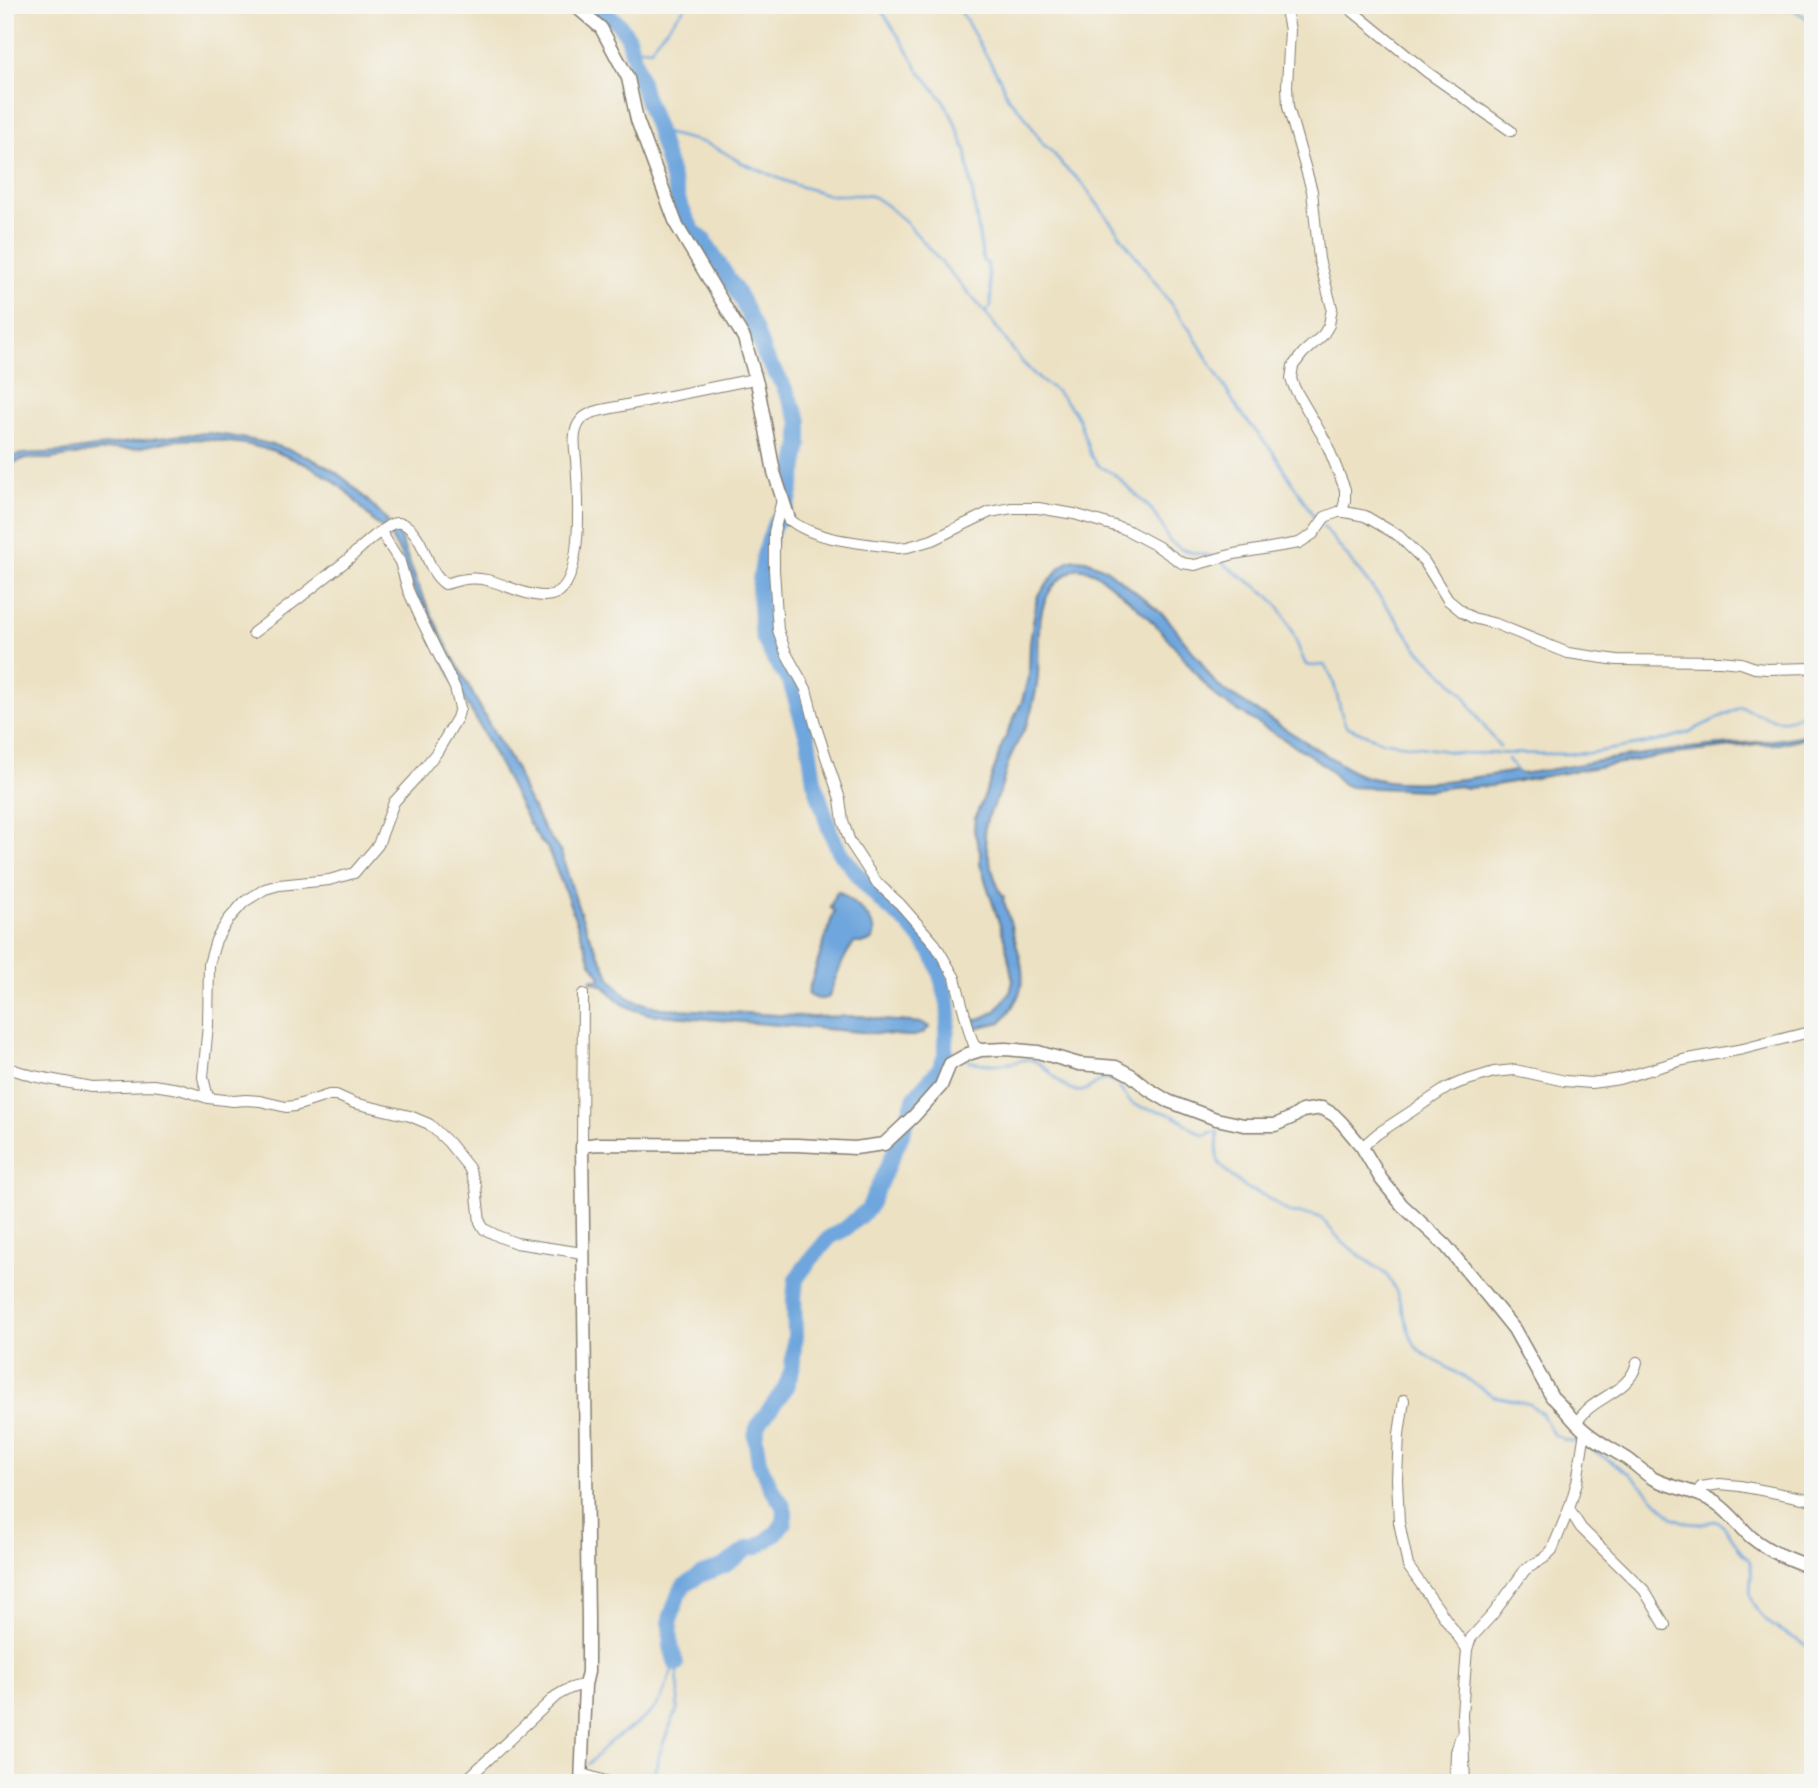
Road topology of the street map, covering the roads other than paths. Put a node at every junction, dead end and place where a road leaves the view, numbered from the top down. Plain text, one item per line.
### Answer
1 (574, 5) edge
2 (1285, 5) edge
3 (1345, 5) edge
4 (1511, 131) dead end
5 (754, 380) junction
6 (782, 499) junction
7 (1342, 512) junction
8 (789, 519) joint
9 (381, 532) junction
10 (253, 633) dead end
11 (1813, 668) edge
12 (583, 994) dead end
13 (1813, 1031) edge
14 (981, 1050) junction
15 (5, 1067) edge
16 (208, 1098) junction
17 (582, 1146) junction
18 (1362, 1147) junction
19 (583, 1253) junction
20 (1637, 1362) dead end
21 (1404, 1400) dead end
22 (1581, 1427) junction
23 (1697, 1493) junction
24 (1813, 1500) edge
25 (1569, 1508) junction
26 (1813, 1567) edge
27 (1665, 1625) dead end
28 (1467, 1649) junction
29 (585, 1685) junction
30 (1462, 1714) junction
31 (581, 1778) edge
32 (463, 1783) edge
33 (612, 1783) edge
34 (1455, 1783) edge
35 (1465, 1783) edge

1 - 5 street
2 - 7 street
3 - 4 street
5 - 6 street
5 - 9 street
6 - 8 street
6 - 14 street
7 - 8 street
7 - 11 street
9 - 10 street
9 - 16 street
12 - 17 street
13 - 18 street
14 - 17 street
14 - 18 street
15 - 16 street
16 - 19 street
17 - 19 street
18 - 22 street
19 - 29 street
20 - 22 street
21 - 28 street
22 - 23 street
22 - 25 street
23 - 24 street
23 - 26 street
25 - 27 street
25 - 28 street
28 - 30 street
29 - 31 street
29 - 32 street
30 - 34 street
30 - 35 street
31 - 33 street

